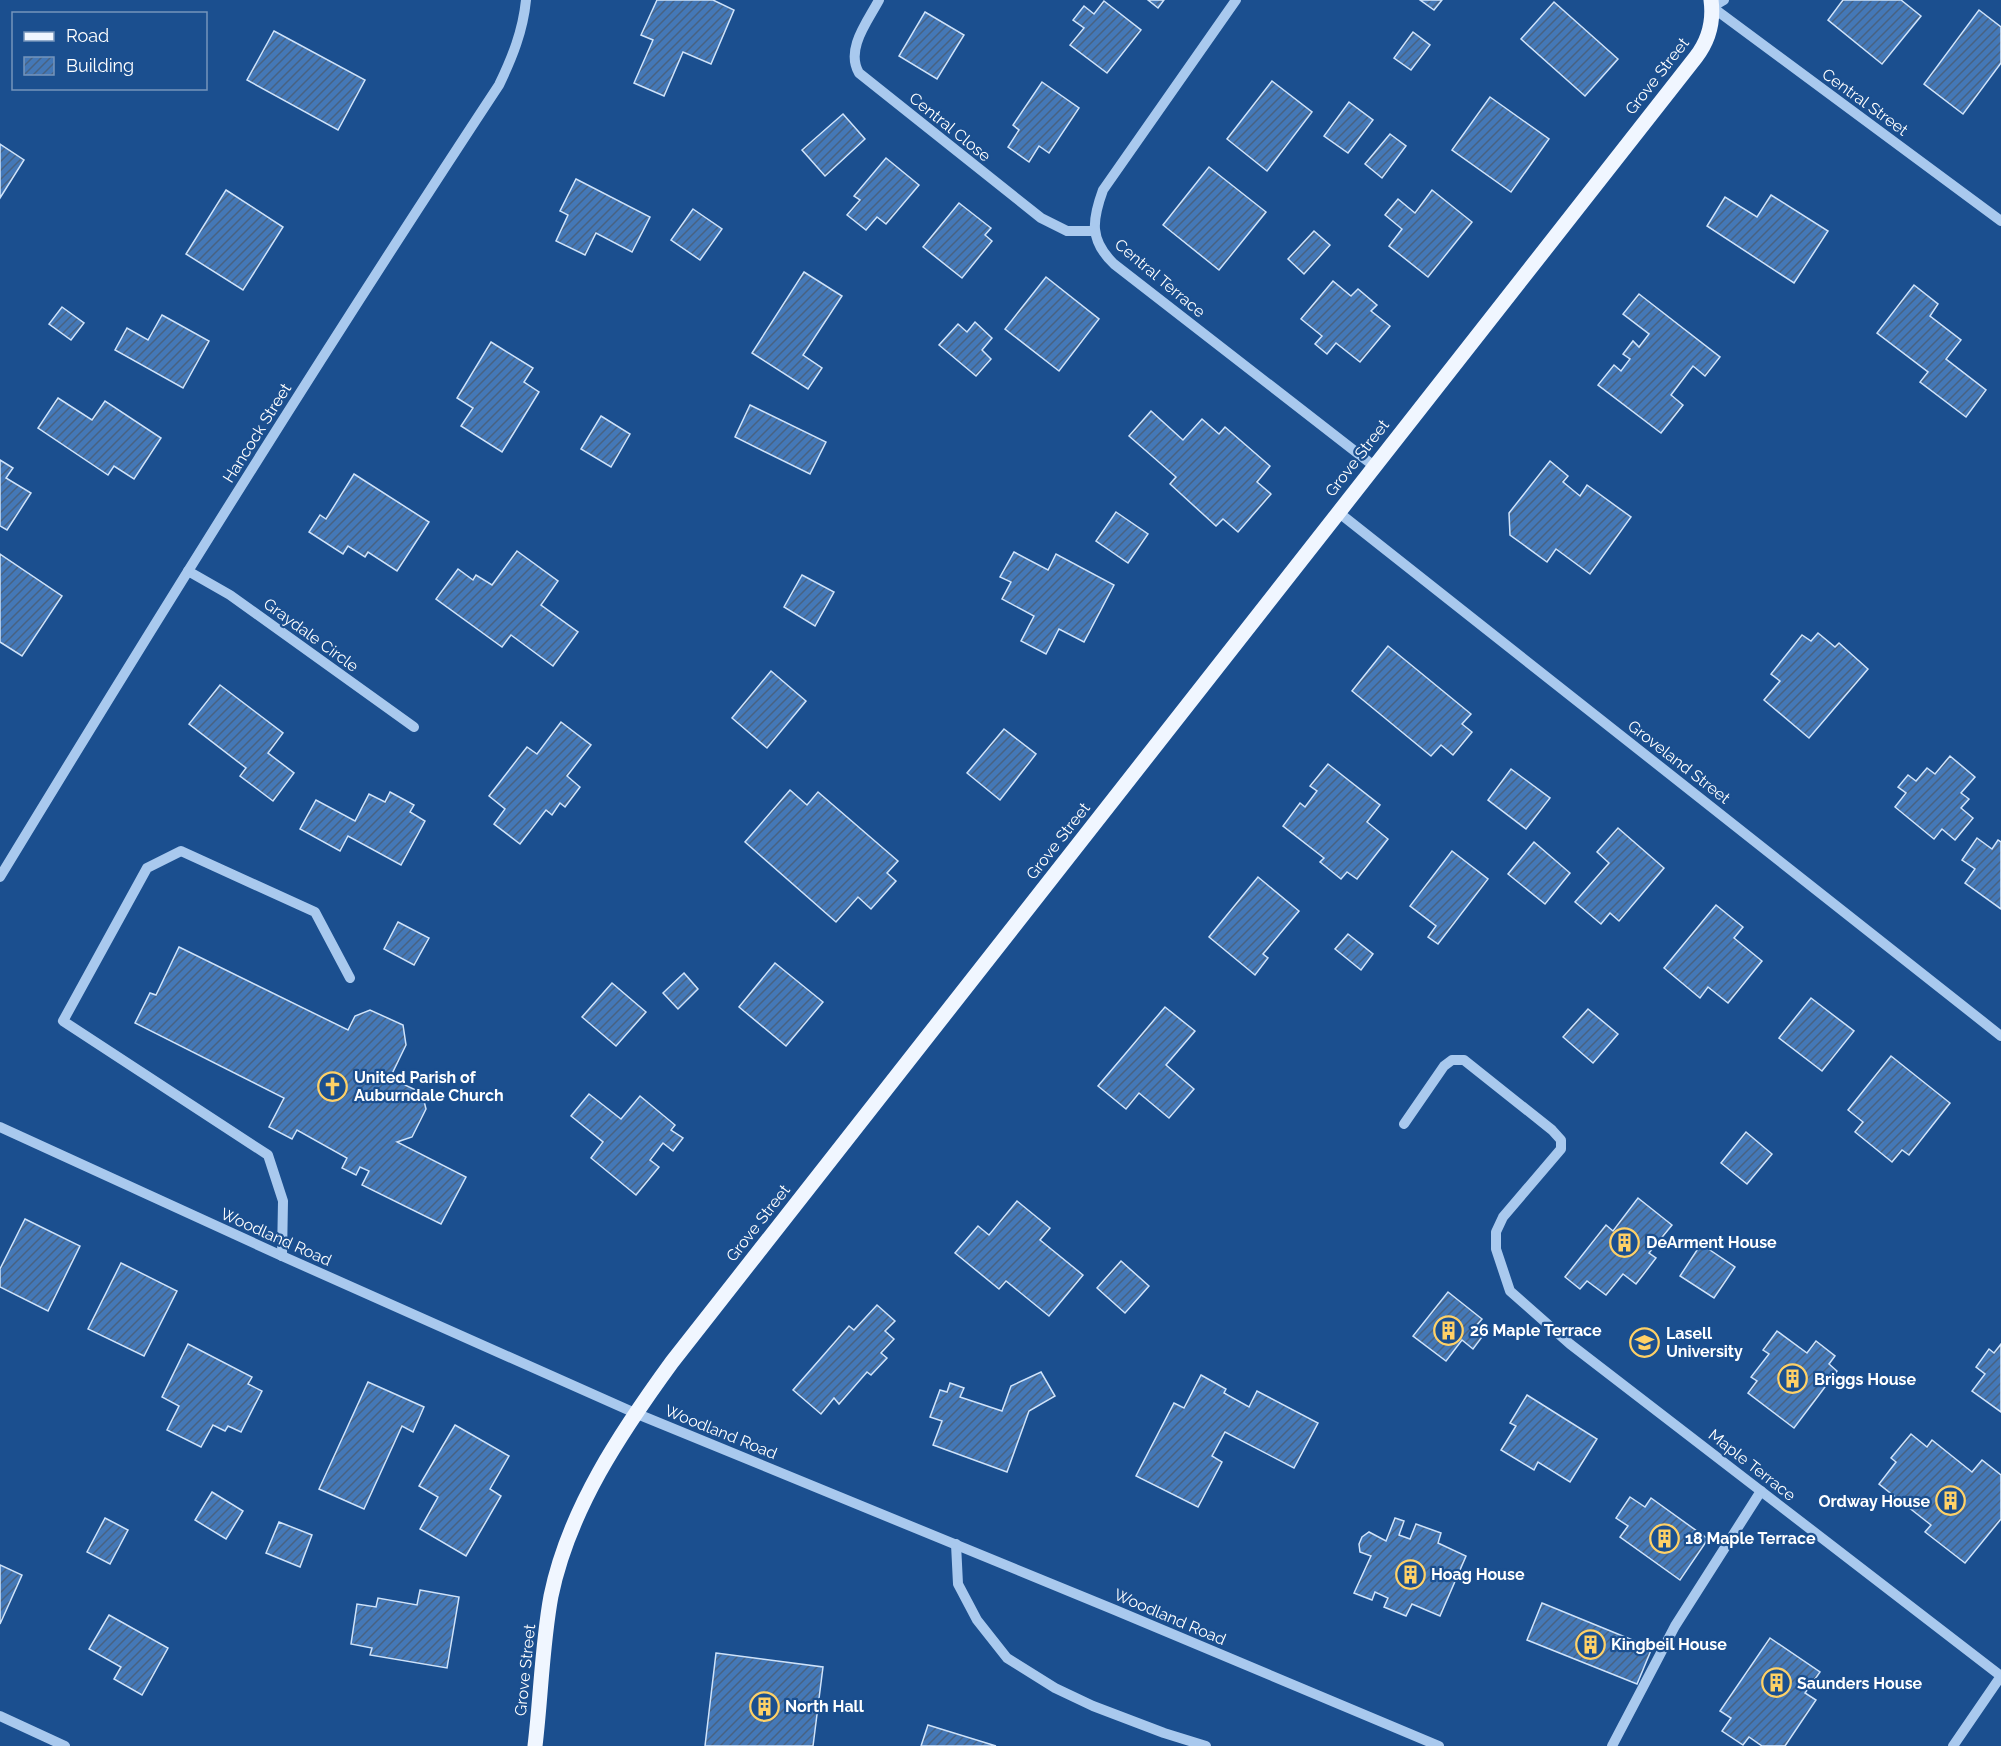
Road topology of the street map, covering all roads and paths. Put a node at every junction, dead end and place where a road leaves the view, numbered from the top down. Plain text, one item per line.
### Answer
1 (526, 0) edge
2 (879, 0) edge
3 (1236, 0) edge
4 (1715, 2) edge
5 (2001, 221) edge
6 (1095, 231) junction
7 (1374, 466) junction
8 (1338, 512) junction
9 (188, 571) junction
10 (414, 727) dead end
11 (0, 877) edge
12 (350, 978) dead end
13 (2001, 1036) edge
14 (1404, 1124) dead end
15 (0, 1127) edge
16 (282, 1256) junction
17 (635, 1413) junction
18 (1761, 1491) junction
19 (956, 1544) junction
20 (2001, 1676) edge
21 (0, 1716) edge
22 (65, 1746) edge
23 (535, 1746) edge
24 (1206, 1746) edge
25 (1439, 1746) edge
26 (1612, 1746) edge
27 (1953, 1746) edge

1 - 9 street, Hancock Street
2 - 6 street, Central Close
3 - 6 street, Central Terrace
4 - 5 street, Central Street
4 - 7 main road, Grove Street
6 - 7 street, Central Terrace
7 - 8 main road, Grove Street
8 - 13 street, Groveland Street
8 - 17 main road, Grove Street
9 - 10 street, Graydale Circle
9 - 11 street, Hancock Street
12 - 16 street
14 - 18 street, Maple Terrace
15 - 16 street, Woodland Road
16 - 17 street, Woodland Road
17 - 19 street, Woodland Road
17 - 23 main road, Grove Street
18 - 20 street, Maple Terrace
18 - 26 street
19 - 24 street
19 - 25 street, Woodland Road
20 - 27 street
21 - 22 street

